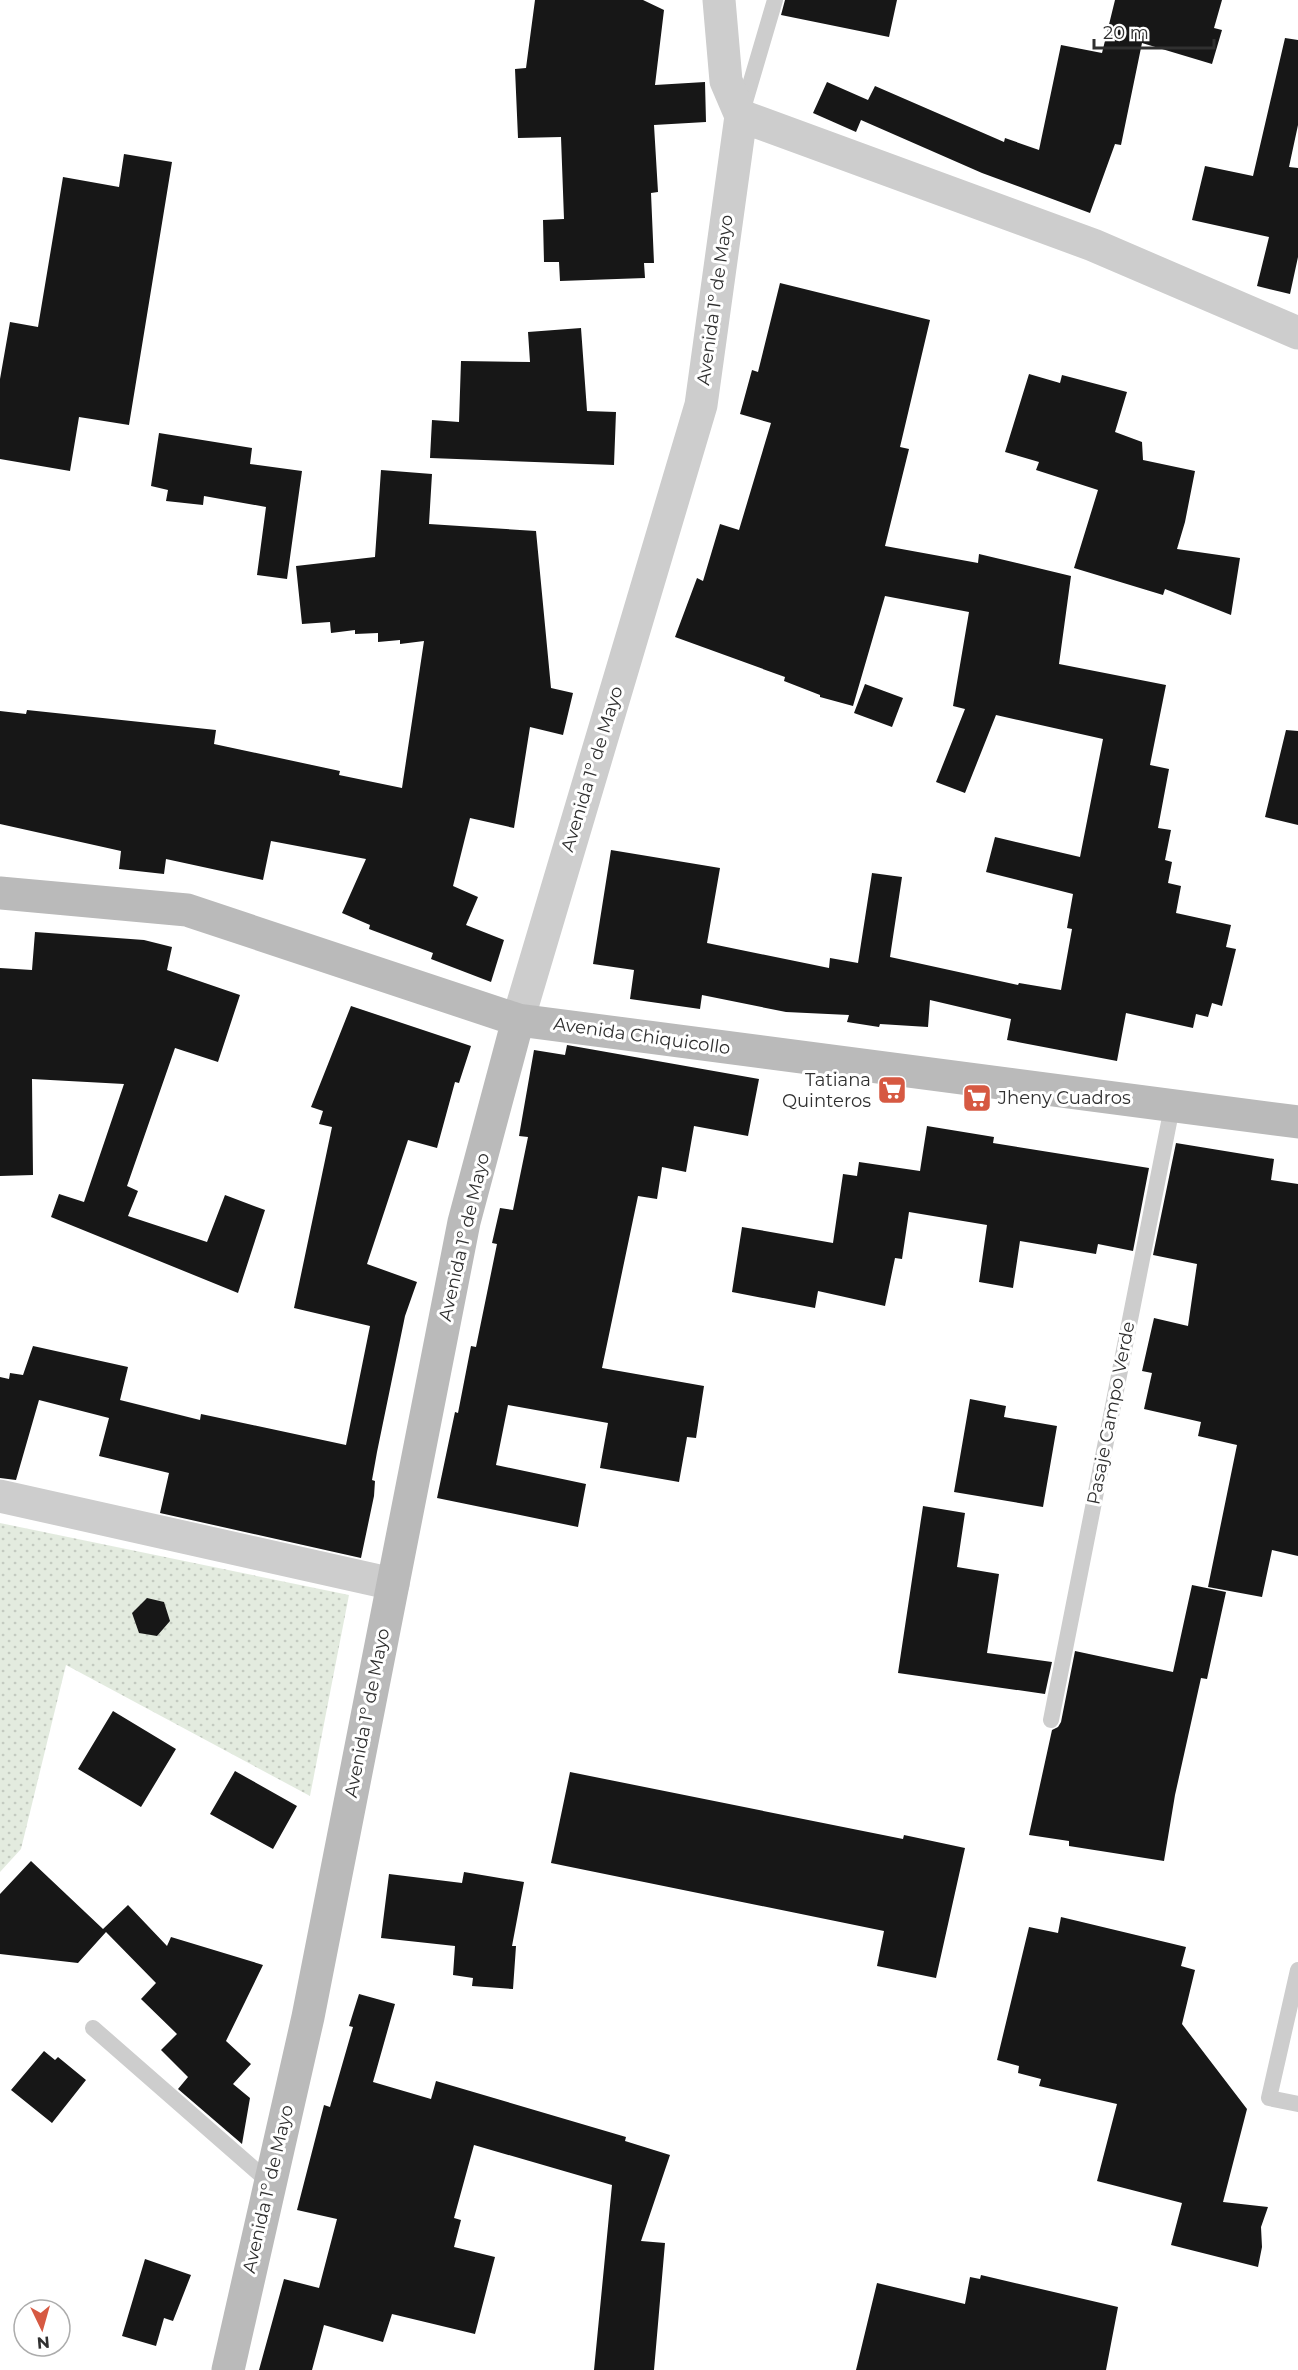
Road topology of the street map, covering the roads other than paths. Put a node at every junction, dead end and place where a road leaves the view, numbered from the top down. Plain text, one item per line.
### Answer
1 (719, 0) edge
2 (775, 0) edge
3 (741, 116) junction
4 (1298, 333) edge
5 (0, 893) edge
6 (518, 1020) junction
7 (1172, 1107) junction
8 (1298, 1122) edge
9 (0, 1496) edge
10 (393, 1584) junction
11 (1050, 1720) dead end
12 (1298, 1970) edge
13 (93, 2028) dead end
14 (1298, 2104) edge
15 (269, 2182) junction
16 (228, 2370) edge

1 - 3 street
2 - 3 lane
3 - 4 street
3 - 6 street, Avenida 1º de Mayo
5 - 6 main road, Avenida Chiquicollo
6 - 7 main road, Avenida Chiquicollo
6 - 10 main road, Avenida 1º de Mayo
7 - 8 main road, Avenida Chiquicollo
7 - 11 lane, Pasaje Campo Verde
9 - 10 street
10 - 15 main road, Avenida 1º de Mayo
12 - 14 lane
13 - 15 lane
15 - 16 main road, Avenida 1º de Mayo

